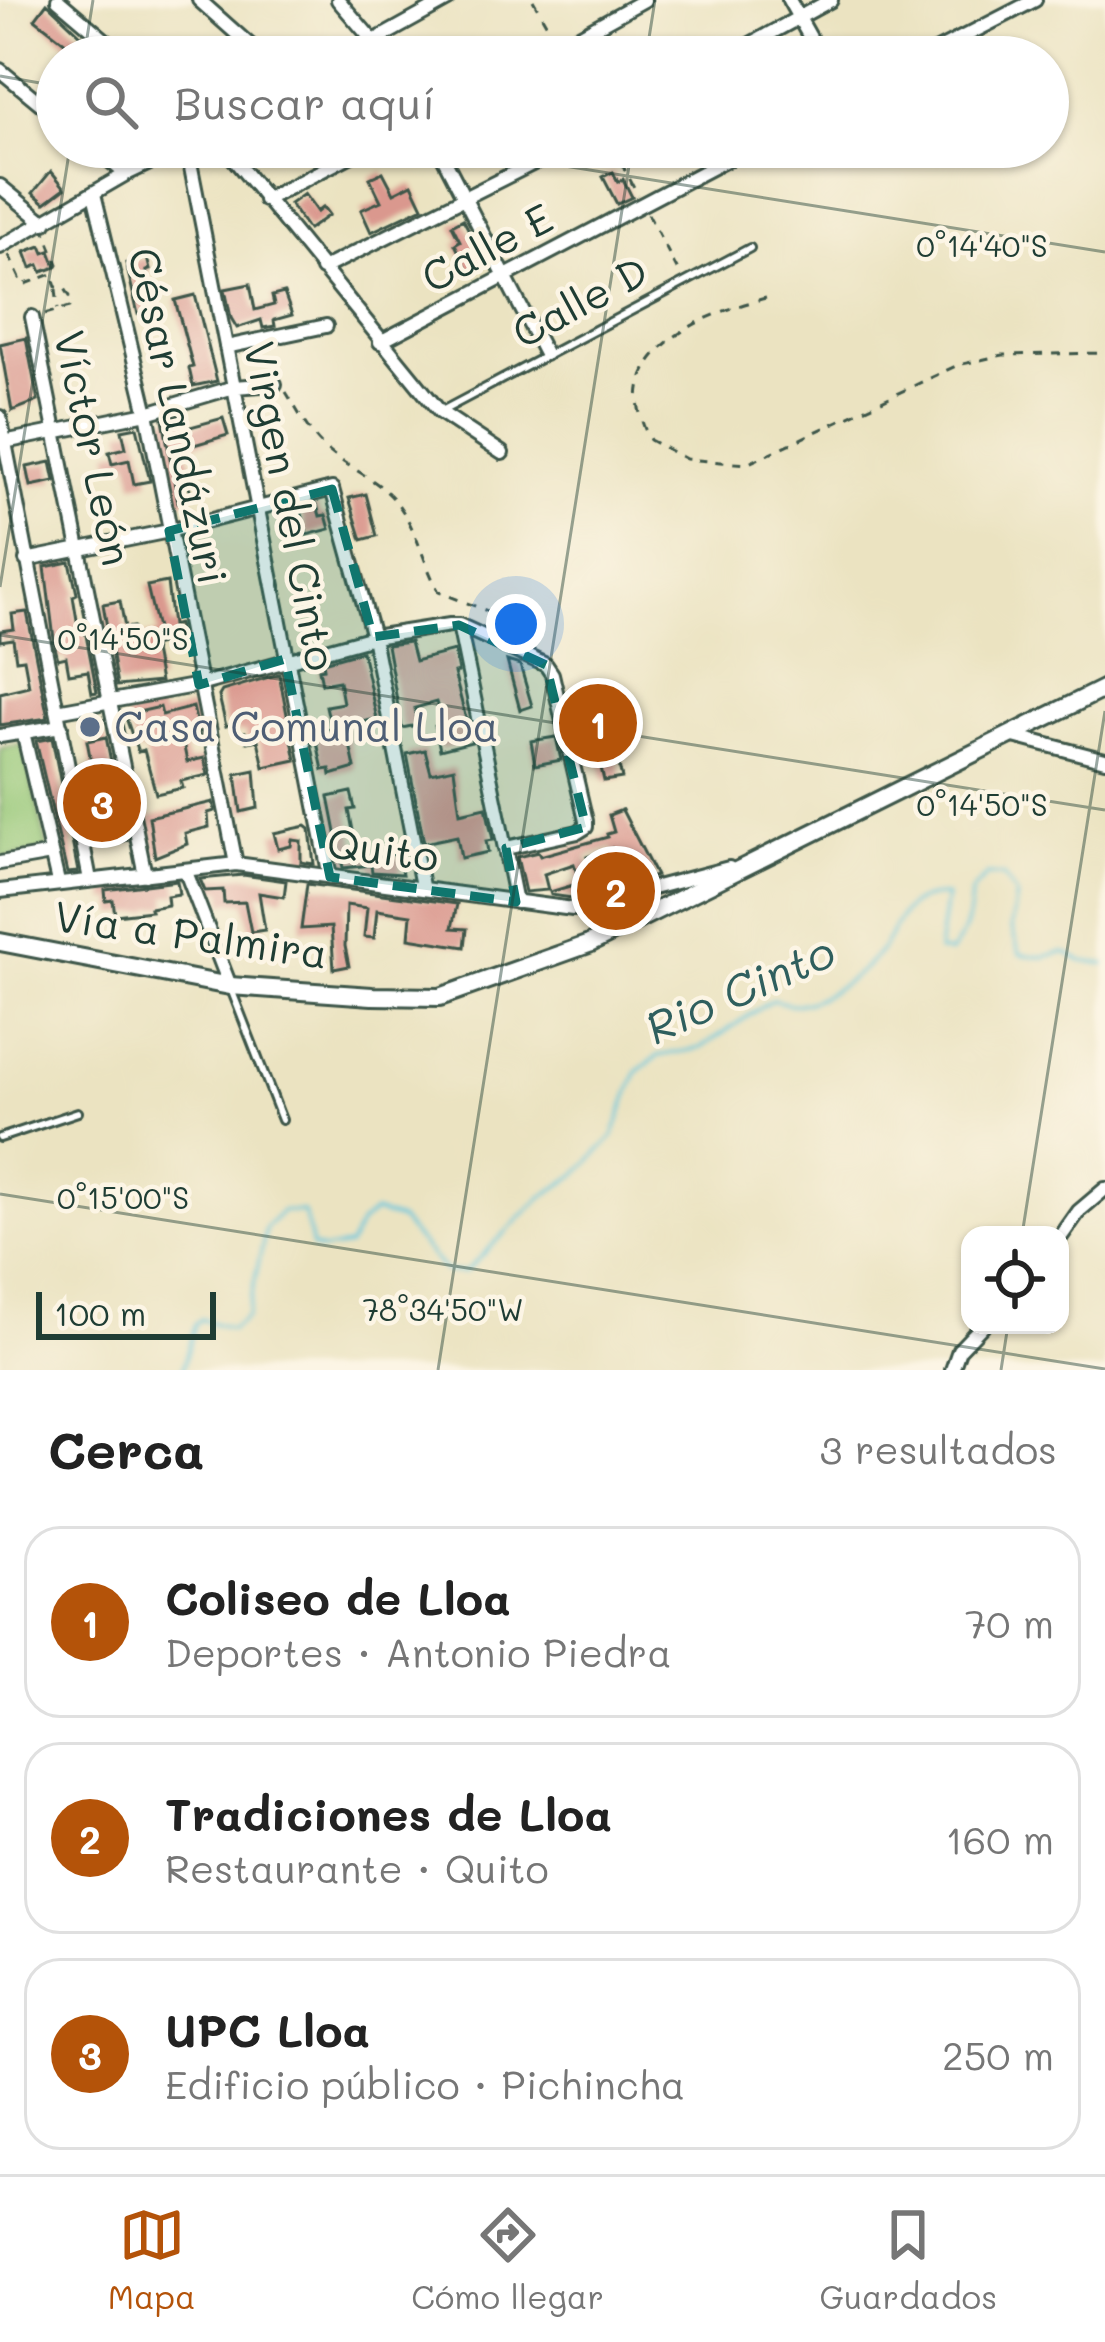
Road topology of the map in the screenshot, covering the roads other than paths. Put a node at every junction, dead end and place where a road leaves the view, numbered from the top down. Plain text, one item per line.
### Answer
1 (58, 0) edge
2 (199, 0) edge
3 (338, 0) edge
4 (448, 0) edge
5 (644, 0) edge
6 (789, 0) edge
7 (831, 0) edge
8 (1035, 0) edge
9 (798, 16) junction
10 (100, 36) edge
11 (239, 36) edge
12 (373, 36) edge
13 (384, 36) edge
14 (580, 36) edge
15 (764, 36) edge
16 (809, 36) edge
17 (965, 36) edge
18 (0, 70) edge
19 (36, 100) edge
20 (119, 168) edge
21 (139, 168) edge
22 (189, 168) edge
23 (240, 168) edge
24 (327, 168) edge
25 (449, 168) edge
26 (524, 168) edge
27 (712, 168) edge
28 (126, 174) junction
29 (0, 186) edge
30 (94, 194) junction
31 (465, 198) junction
32 (265, 200) junction
33 (43, 224) junction
34 (2, 246) edge
35 (750, 248) dead end
36 (322, 269) junction
37 (504, 276) junction
38 (32, 317) road end
39 (326, 326) dead end
40 (380, 342) junction
41 (226, 347) junction
42 (545, 354) junction
43 (275, 384) road end
44 (234, 387) junction
45 (147, 412) junction
46 (440, 412) junction
47 (0, 417) edge
48 (55, 430) junction
49 (4, 442) junction
50 (502, 453) dead end
51 (4, 466) edge
52 (257, 509) junction
53 (169, 531) junction
54 (82, 548) junction
55 (26, 560) junction
56 (459, 626) junction
57 (373, 638) junction
58 (285, 659) junction
59 (200, 685) junction
60 (1105, 688) edge
61 (109, 704) junction
62 (58, 711) junction
63 (61, 726) junction
64 (23, 731) junction
65 (1010, 735) junction
66 (0, 736) edge
67 (1105, 760) edge
68 (506, 848) junction
69 (52, 854) junction
70 (753, 862) junction
71 (0, 863) edge
72 (236, 864) junction
73 (186, 872) junction
74 (145, 875) junction
75 (330, 878) junction
76 (90, 880) junction
77 (58, 882) junction
78 (422, 886) junction
79 (0, 891) edge
80 (516, 902) junction
81 (0, 942) edge
82 (230, 986) junction
83 (78, 1112) dead end
84 (282, 1120) dead end
85 (0, 1138) edge
86 (1105, 1189) edge
87 (1068, 1226) edge
88 (974, 1334) edge
89 (952, 1370) edge

1 - 10 street
2 - 11 street
3 - 12 street
4 - 13 street
5 - 14 street
6 - 9 street
7 - 9 street
8 - 17 street
9 - 15 street
9 - 16 street
18 - 19 street
20 - 28 street
21 - 28 street
22 - 41 street, Virgen del Cinto
23 - 32 street
24 - 32 street
25 - 31 street
26 - 31 street
27 - 37 street, Calle E
28 - 30 street
29 - 33 street
30 - 33 street
30 - 45 street, César Landázuri
31 - 36 street
31 - 37 street
32 - 36 street
33 - 34 street
35 - 42 lane, Calle D
36 - 40 street
37 - 40 street, Calle E
37 - 42 street
38 - 48 street, Víctor León
39 - 41 street
40 - 46 street
41 - 44 street, Virgen del Cinto
42 - 46 lane, Calle D
43 - 44 street
44 - 45 street
44 - 52 street, Virgen del Cinto
45 - 48 street
45 - 53 street, César Landázuri
46 - 50 street
47 - 49 street
48 - 49 street
48 - 54 street, Víctor León
49 - 51 street
51 - 55 street
52 - 53 street
52 - 57 street
52 - 58 street, Virgen del Cinto
53 - 54 street
53 - 59 street, César Landázuri
54 - 55 street
54 - 61 street, Víctor León
55 - 62 street
56 - 57 street
56 - 68 street
56 - 68 street
57 - 58 street
57 - 78 street
58 - 59 street
58 - 75 street, Virgen del Cinto
59 - 61 street
59 - 72 street, César Landázuri
60 - 65 street, Vía a Palmira
61 - 62 street
61 - 74 street, Víctor León
62 - 63 street
63 - 64 street
63 - 76 street
64 - 66 street
64 - 69 street
65 - 67 street
65 - 70 street, Vía a Palmira
68 - 80 street
69 - 71 street
69 - 77 street
70 - 80 street, Quito
70 - 82 street, Vía a Palmira
72 - 73 street, Quito
72 - 75 street, Quito
73 - 74 street, Quito
73 - 82 street
74 - 76 street, Quito
75 - 78 street, Quito
76 - 77 street, Quito
77 - 79 street, Quito
78 - 80 street, Quito
81 - 82 street, Vía a Palmira
82 - 84 lane
83 - 85 lane
86 - 87 street
88 - 89 street

